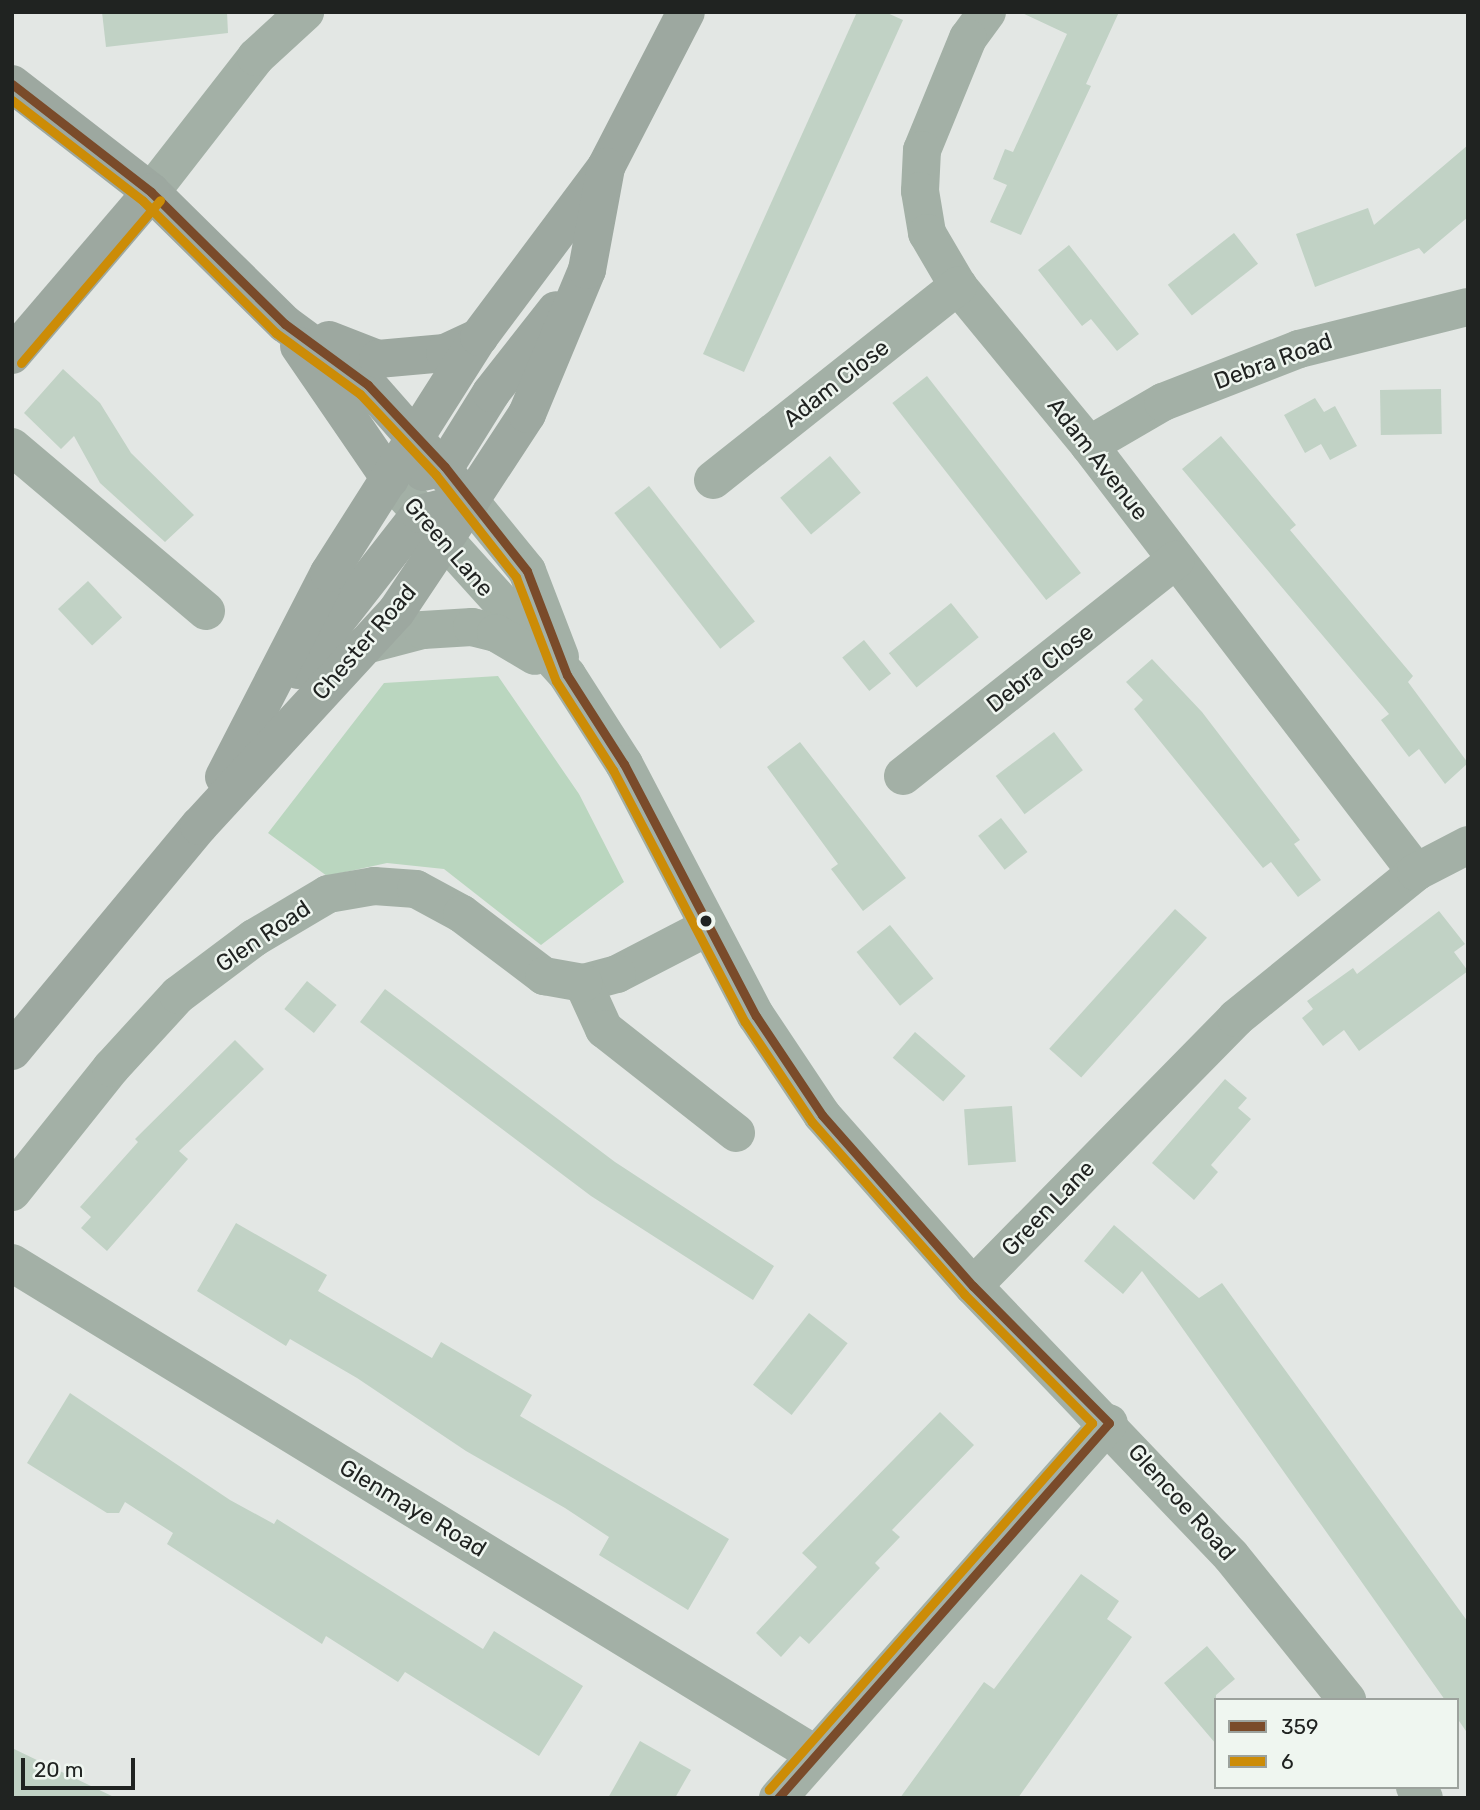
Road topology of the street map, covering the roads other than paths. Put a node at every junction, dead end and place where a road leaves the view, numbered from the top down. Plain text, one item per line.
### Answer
1 (304, 12) edge
2 (687, 12) edge
3 (987, 12) edge
4 (12, 84) edge
5 (606, 167) junction
6 (150, 192) junction
7 (587, 270) junction
8 (958, 286) junction
9 (1468, 307) edge
10 (285, 324) junction
11 (479, 337) junction
12 (12, 355) edge
13 (416, 436) junction
14 (1089, 445) junction
15 (12, 447) edge
16 (445, 467) junction
17 (390, 478) junction
18 (713, 480) dead end
19 (470, 501) junction
20 (432, 528) junction
21 (1176, 560) junction
22 (206, 611) dead end
23 (365, 645) junction
24 (567, 675) junction
25 (251, 725) junction
26 (903, 776) dead end
27 (199, 826) junction
28 (1468, 845) edge
29 (1416, 872) junction
30 (708, 927) junction
31 (583, 983) junction
32 (12, 1051) edge
33 (736, 1133) dead end
34 (12, 1192) edge
35 (12, 1263) edge
36 (973, 1286) junction
37 (1109, 1423) junction
38 (1345, 1698) edge
39 (813, 1753) junction
40 (778, 1798) edge

1 - 6 street
2 - 5 main road, Chester Road
3 - 8 street, Adam Avenue
4 - 6 main road
5 - 7 main road, Chester Road
5 - 11 main road, Chester Road
6 - 10 main road
6 - 12 main road
7 - 16 main road
7 - 19 main road, Chester Road
8 - 14 street, Adam Avenue
8 - 18 street, Adam Close
9 - 14 street, Debra Road
10 - 11 main road
10 - 13 main road
10 - 17 main road
11 - 13 main road, Chester Road
13 - 16 main road
13 - 17 main road, Chester Road
14 - 21 street, Adam Avenue
15 - 22 street
16 - 17 main road
16 - 19 main road
17 - 20 street, Green Lane
17 - 25 main road, Chester Road
19 - 20 main road, Chester Road
19 - 24 street, Green Lane
20 - 23 main road, Chester Road
20 - 24 street, Green Lane
20 - 25 main road
21 - 26 street, Debra Close
21 - 29 street, Adam Avenue
23 - 24 street, Green Lane
23 - 27 main road, Chester Road
24 - 30 street, Green Lane
25 - 27 main road, Chester Road
27 - 32 main road, Chester Road
28 - 29 street, Green Lane
29 - 36 street, Green Lane
30 - 31 street
30 - 36 street, Green Lane
31 - 33 street
31 - 34 street, Glen Road
35 - 39 street, Glenmaye Road
36 - 37 street, Glencoe Road
37 - 38 street, Glencoe Road
37 - 39 street
39 - 40 street

